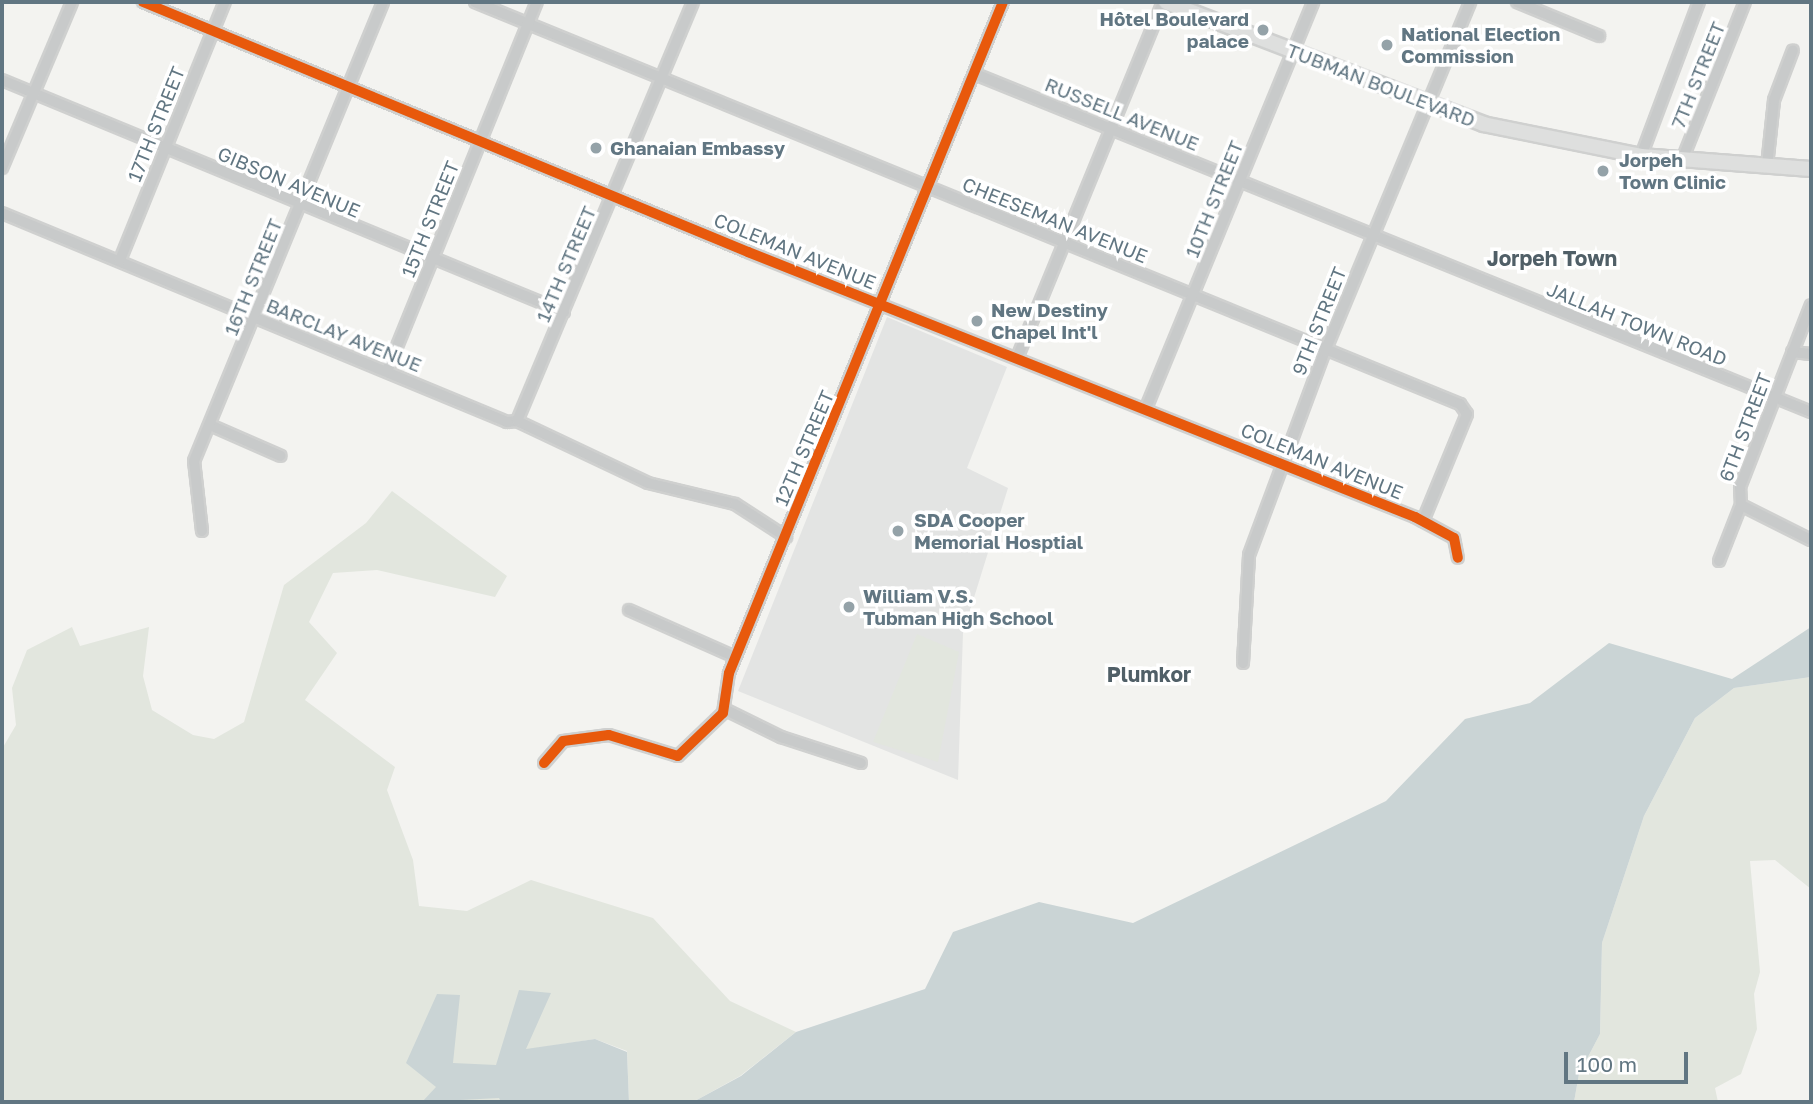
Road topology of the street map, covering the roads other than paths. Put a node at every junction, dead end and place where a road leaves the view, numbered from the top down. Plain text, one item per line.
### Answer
1 (72, 2) edge
2 (143, 2) edge
3 (225, 2) edge
4 (383, 2) edge
5 (475, 2) edge
6 (537, 2) edge
7 (694, 2) edge
8 (1003, 2) edge
9 (1165, 2) edge
10 (1312, 2) edge
11 (1470, 2) edge
12 (1517, 2) edge
13 (1699, 2) edge
14 (1745, 2) edge
15 (529, 23) junction
16 (213, 31) junction
17 (1599, 36) dead end
18 (1793, 50) dead end
19 (1292, 52) junction
20 (975, 74) junction
21 (662, 78) junction
22 (2, 80) edge
23 (349, 86) junction
24 (33, 94) junction
25 (1429, 107) junction
26 (1110, 128) junction
27 (482, 139) junction
28 (164, 148) junction
29 (1641, 156) junction
30 (1682, 160) junction
31 (1767, 166) junction
32 (2, 168) edge
33 (1811, 169) edge
34 (1240, 181) junction
35 (930, 188) junction
36 (614, 196) junction
37 (301, 206) junction
38 (2, 213) edge
39 (1373, 237) junction
40 (1063, 240) junction
41 (120, 260) junction
42 (433, 260) junction
43 (1193, 295) junction
44 (1811, 305) edge
45 (883, 306) junction
46 (564, 312) junction
47 (256, 318) junction
48 (1325, 351) junction
49 (1792, 352) junction
50 (1811, 354) edge
51 (1017, 358) junction
52 (387, 371) junction
53 (1774, 397) junction
54 (1146, 408) junction
55 (1811, 412) edge
56 (517, 421) junction
57 (210, 425) junction
58 (281, 456) dead end
59 (1281, 463) junction
60 (1741, 505) junction
61 (1423, 521) junction
62 (202, 531) dead end
63 (786, 537) junction
64 (1811, 540) edge
65 (1458, 558) dead end
66 (1719, 561) dead end
67 (629, 610) dead end
68 (735, 657) junction
69 (1243, 663) dead end
70 (724, 709) junction
71 (544, 763) dead end
72 (861, 763) dead end

1 - 24 street
2 - 16 street, COLEMAN AVENUE
3 - 16 street, 17TH STREET
4 - 23 street, 16TH STREET
5 - 15 street, CHEESEMAN AVENUE
6 - 15 street, 15TH STREET
7 - 21 street, 14TH STREET
8 - 20 street, 12TH STREET
9 - 19 highway, TUBMAN BOULEVARD
9 - 26 street
10 - 19 street, 10TH STREET
11 - 25 street, 9TH STREET
12 - 17 street
13 - 29 street
14 - 30 street, 7TH STREET
15 - 21 street, CHEESEMAN AVENUE
15 - 27 street, 15TH STREET
16 - 23 street, COLEMAN AVENUE
16 - 28 street, 17TH STREET
18 - 31 street
19 - 25 highway, TUBMAN BOULEVARD
19 - 34 street, 10TH STREET
20 - 26 street, RUSSELL AVENUE
20 - 35 street, 12TH STREET
21 - 35 street, CHEESEMAN AVENUE
21 - 36 street, 14TH STREET
22 - 24 street, GIBSON AVENUE
23 - 27 street, COLEMAN AVENUE
23 - 37 street, 16TH STREET
24 - 28 street, GIBSON AVENUE
24 - 32 street
25 - 29 highway, TUBMAN BOULEVARD
25 - 39 street, 9TH STREET
26 - 34 street, RUSSELL AVENUE
26 - 40 street
27 - 36 street, COLEMAN AVENUE
27 - 42 street, 15TH STREET
28 - 37 street, GIBSON AVENUE
28 - 41 street, 17TH STREET
29 - 30 highway, TUBMAN BOULEVARD
30 - 31 highway, TUBMAN BOULEVARD
31 - 33 highway, TUBMAN BOULEVARD
34 - 39 street, RUSSELL AVENUE
34 - 43 street, 10TH STREET
35 - 40 street, CHEESEMAN AVENUE
35 - 45 street, 12TH STREET
36 - 45 street, COLEMAN AVENUE
36 - 46 street, 14TH STREET
37 - 42 street, GIBSON AVENUE
37 - 47 street, 16TH STREET
38 - 41 street, BARCLAY AVENUE
39 - 48 street, 9TH STREET
39 - 53 street, JALLAH TOWN ROAD
40 - 43 street, CHEESEMAN AVENUE
40 - 51 street
41 - 47 street, BARCLAY AVENUE
42 - 46 street, GIBSON AVENUE
42 - 52 street, 15TH STREET
43 - 48 street, CHEESEMAN AVENUE
43 - 54 street, 10TH STREET
44 - 49 street, 6TH STREET
45 - 51 street, COLEMAN AVENUE
45 - 63 street, 12TH STREET
46 - 56 street, 14TH STREET
47 - 52 street, BARCLAY AVENUE
47 - 57 street, 16TH STREET
48 - 59 street, 9TH STREET
48 - 61 street, CHEESEMAN AVENUE
49 - 50 street
49 - 53 street, 6TH STREET
51 - 54 street, COLEMAN AVENUE
52 - 56 street, BARCLAY AVENUE
53 - 55 street, JALLAH TOWN ROAD
53 - 60 street, 6TH STREET
54 - 59 street, COLEMAN AVENUE
56 - 63 street, BARCLAY AVENUE
57 - 58 street
57 - 62 street, 16TH STREET
59 - 61 street, COLEMAN AVENUE
59 - 69 street, 9TH STREET
60 - 64 street
60 - 66 street, 6TH STREET
61 - 65 street, COLEMAN AVENUE
63 - 68 street, 12TH STREET
67 - 68 street
68 - 70 street, 12TH STREET
70 - 71 street
70 - 72 street

